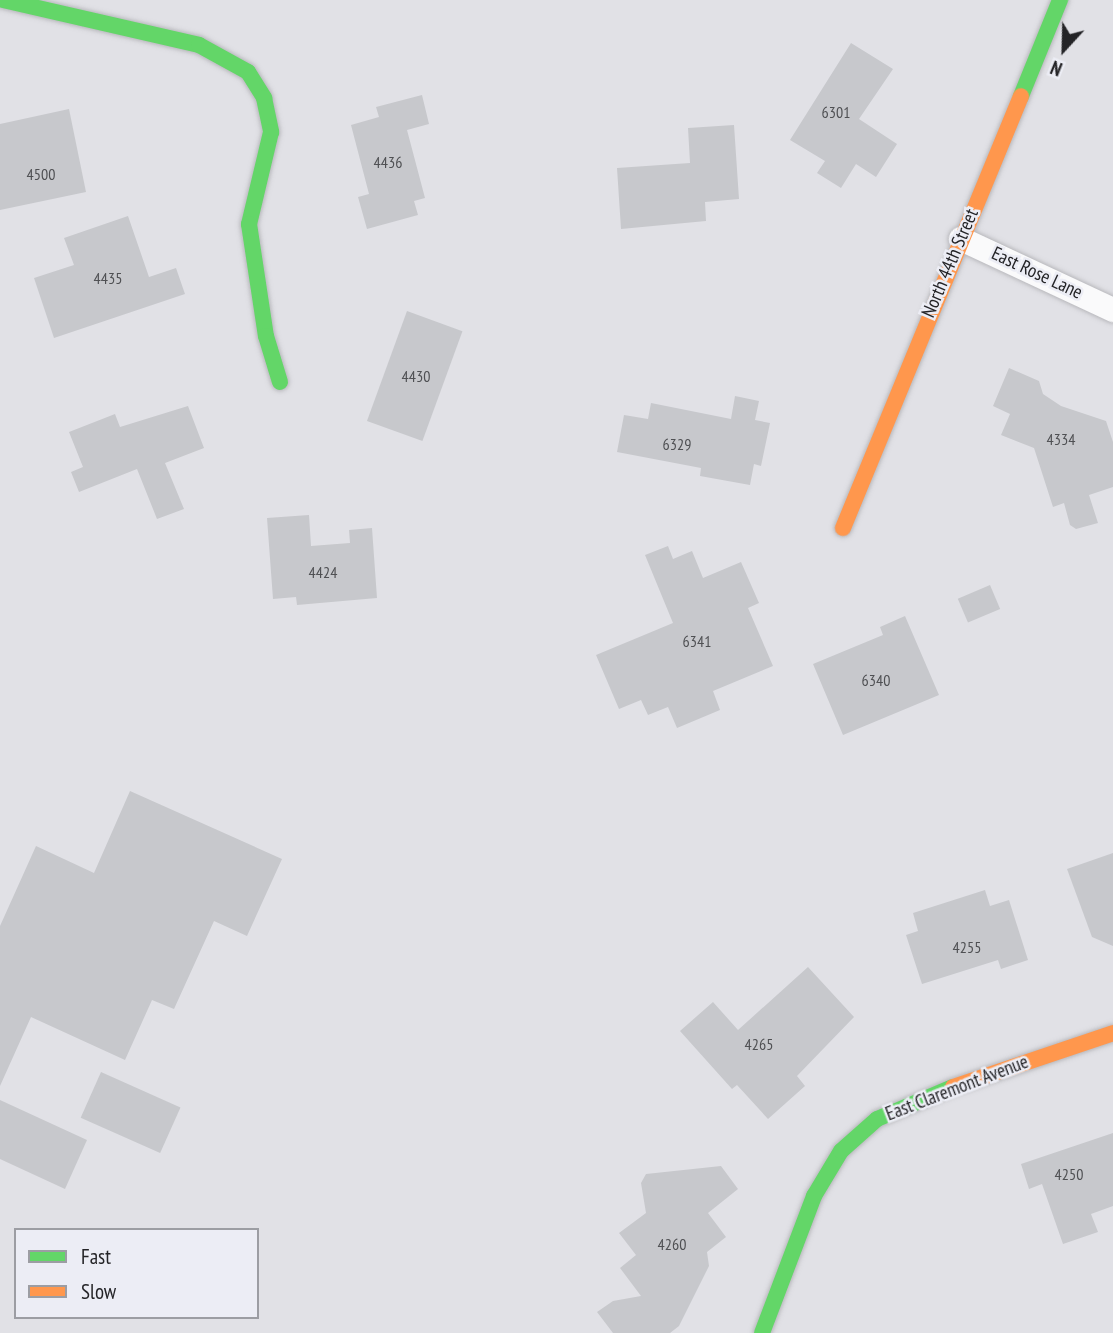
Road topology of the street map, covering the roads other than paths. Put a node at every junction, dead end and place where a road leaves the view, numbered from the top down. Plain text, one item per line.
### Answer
1 (3, 0) edge
2 (1060, 0) edge
3 (961, 239) junction
4 (1113, 310) edge
5 (280, 382) dead end
6 (843, 528) dead end
7 (1113, 1033) edge
8 (762, 1333) edge

1 - 5 street
2 - 3 street, North 44th Street
3 - 4 street, East Rose Lane
3 - 6 street, North 44th Street
7 - 8 street, East Claremont Avenue

